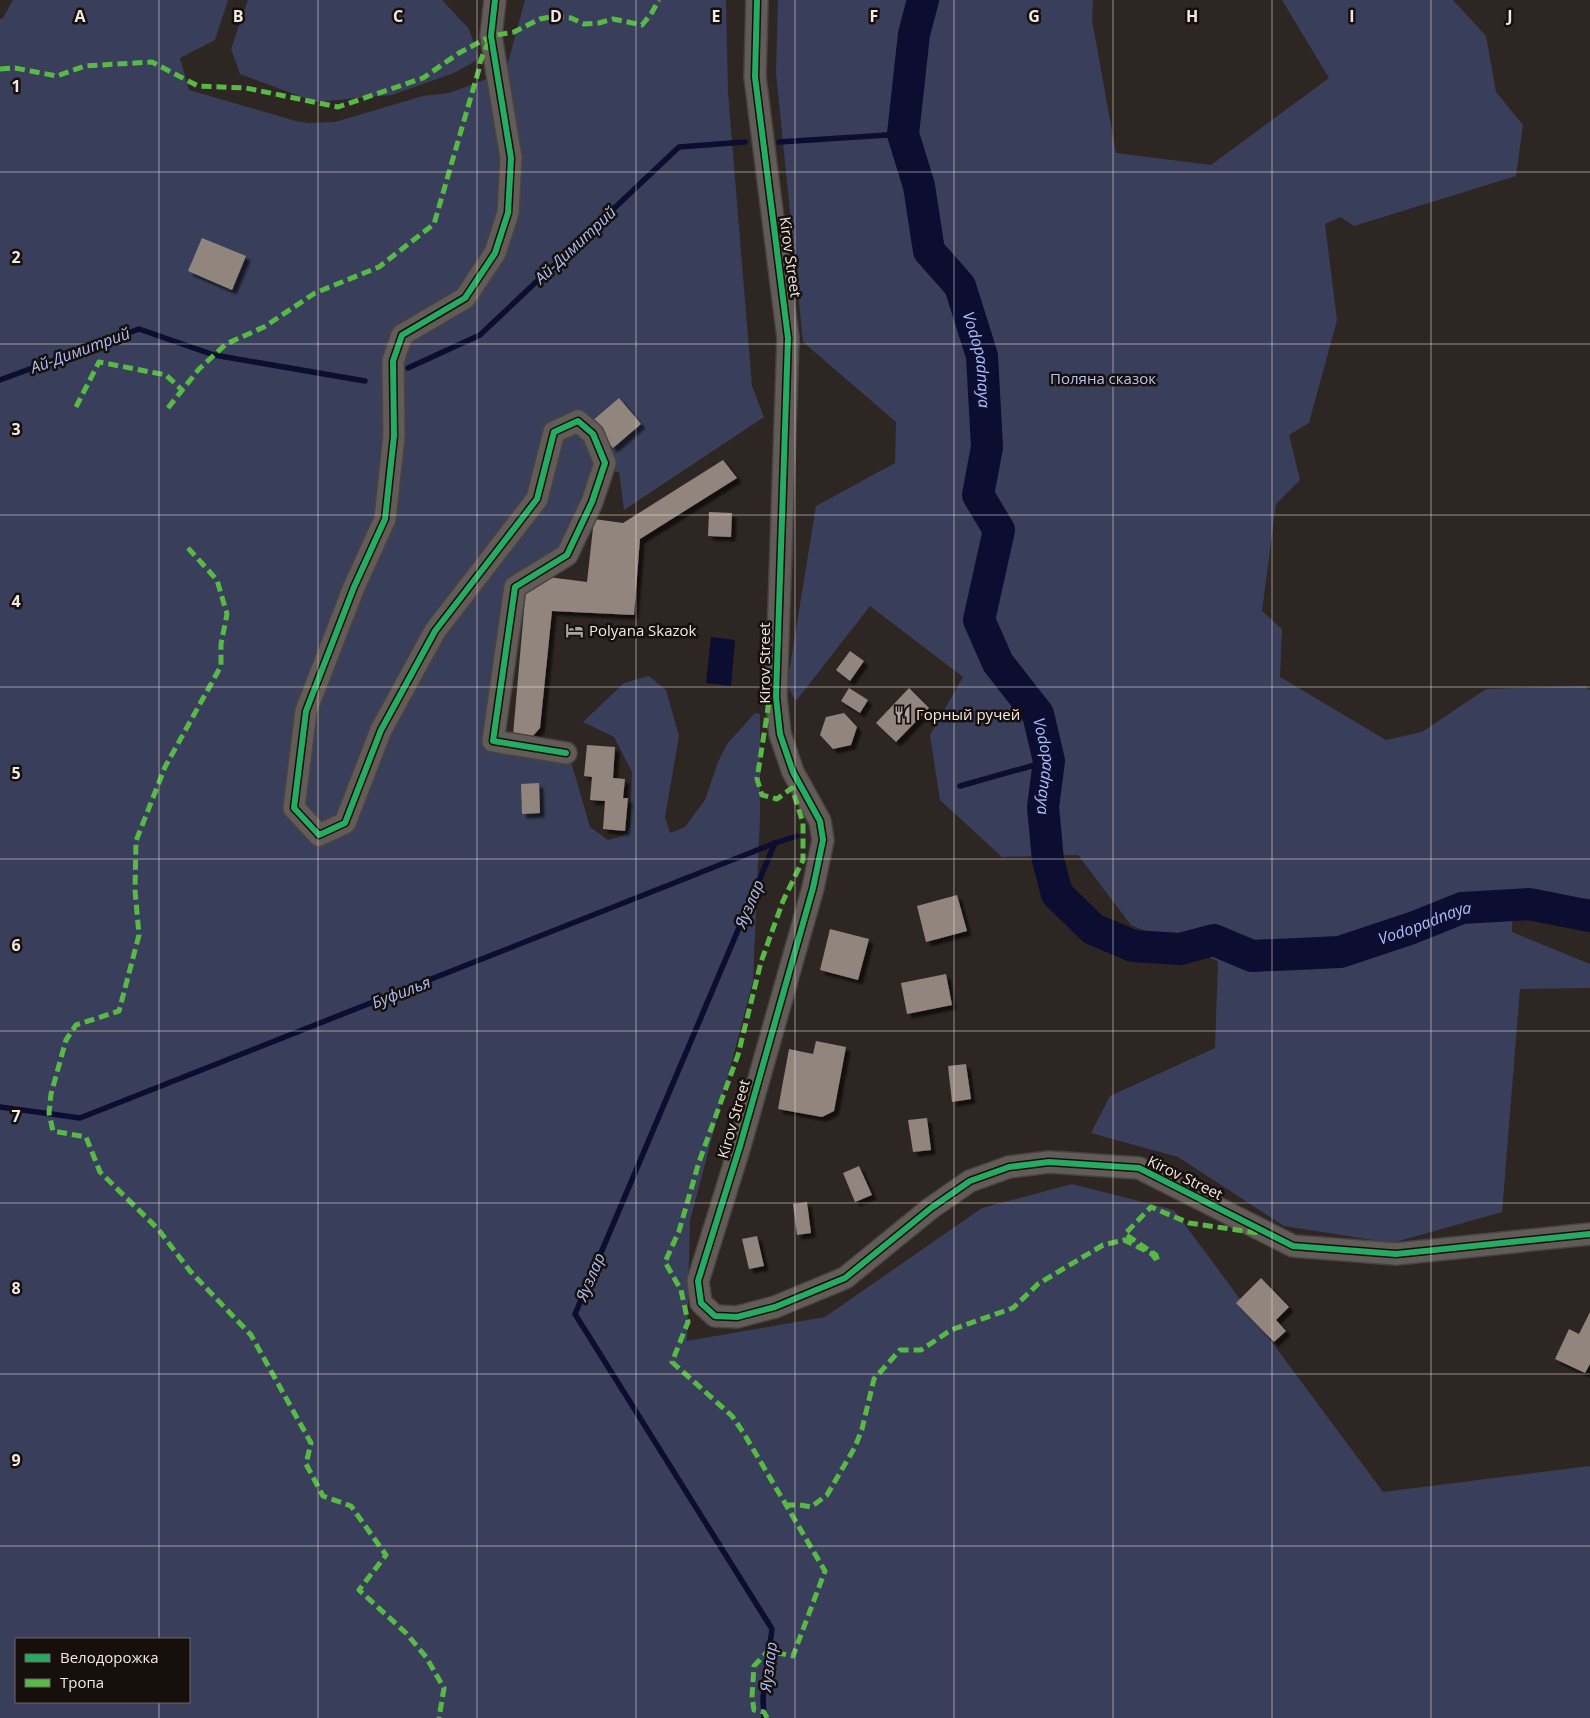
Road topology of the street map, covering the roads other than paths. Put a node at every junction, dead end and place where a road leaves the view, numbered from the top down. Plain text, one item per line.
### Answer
1 (495, 0) edge
2 (757, 0) edge
3 (566, 753) dead end
4 (1590, 1234) edge

1 - 3 street
2 - 4 street, Kirov Street

